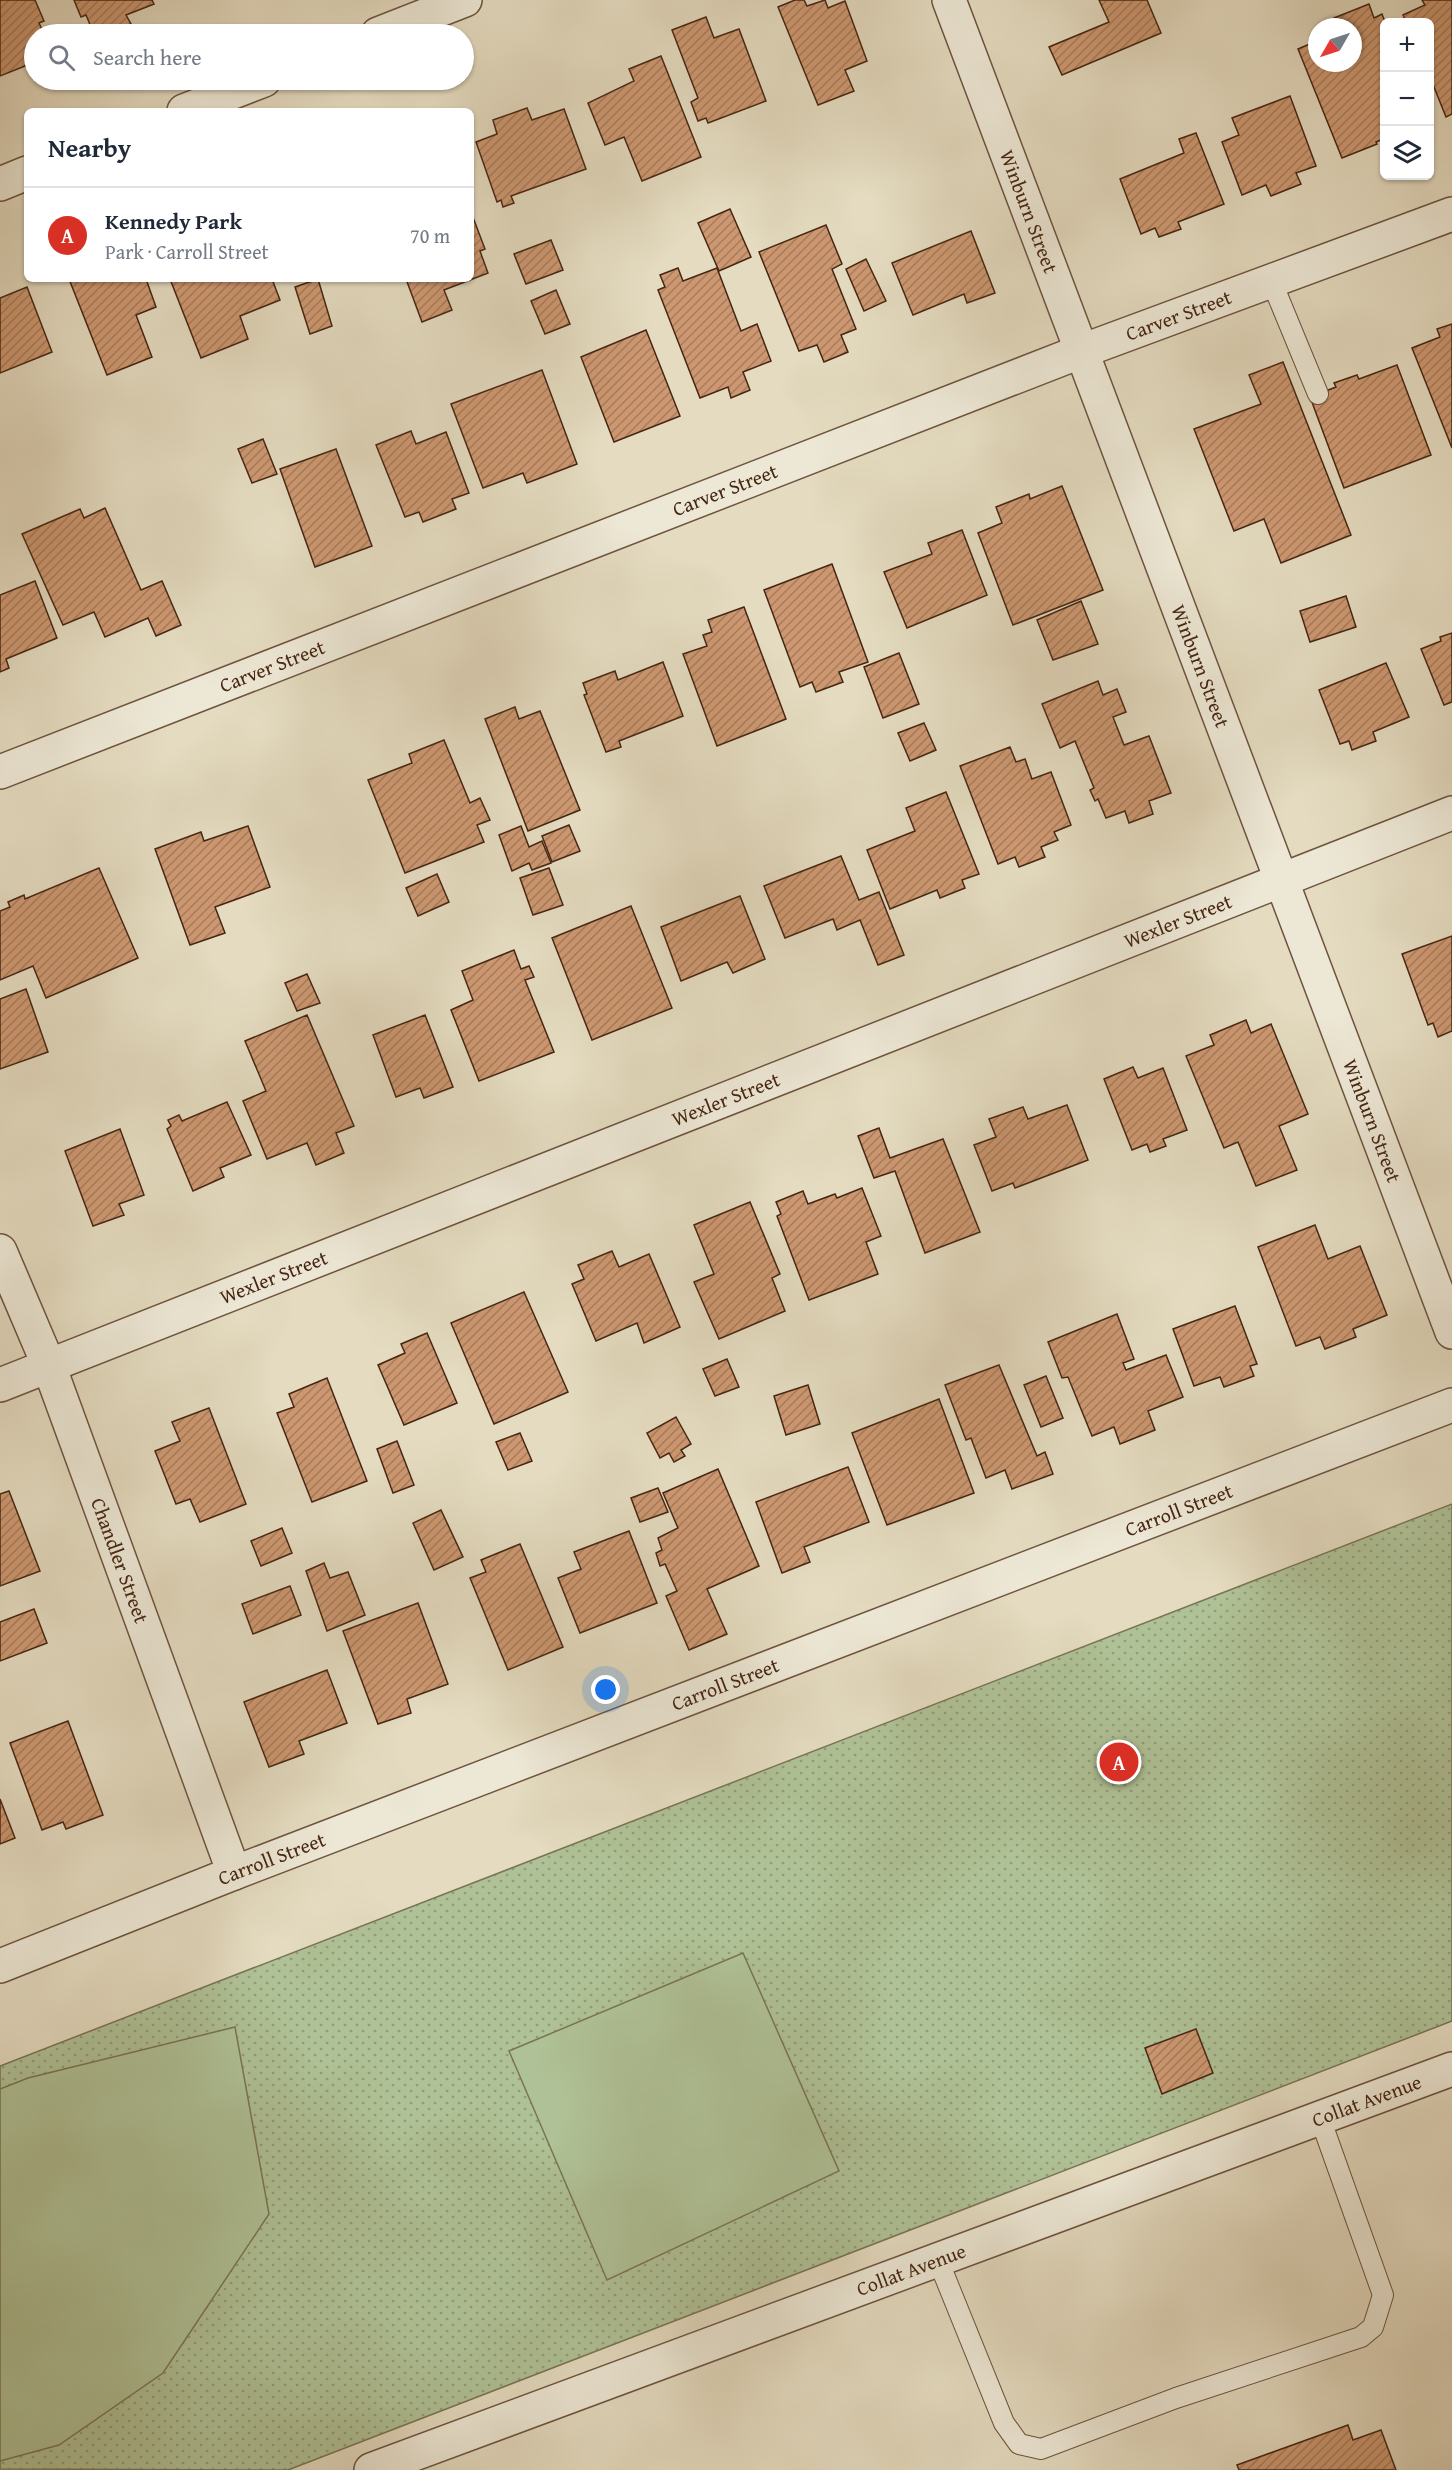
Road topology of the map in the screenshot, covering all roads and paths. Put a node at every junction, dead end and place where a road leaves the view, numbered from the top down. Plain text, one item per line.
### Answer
1 (465, 0) edge
2 (950, 0) edge
3 (404, 24) edge
4 (238, 90) edge
5 (192, 108) edge
6 (24, 174) edge
7 (0, 184) edge
8 (1451, 218) edge
9 (1271, 280) junction
10 (1082, 351) junction
11 (1318, 394) dead end
12 (0, 772) edge
13 (1452, 813) edge
14 (1281, 879) junction
15 (0, 1251) edge
16 (1452, 1332) edge
17 (49, 1366) junction
18 (0, 1385) edge
19 (1452, 1405) edge
20 (234, 1873) junction
21 (0, 1966) edge
22 (1452, 2069) edge
23 (1320, 2118) junction
24 (938, 2260) junction
25 (371, 2470) edge

1 - 3 street
2 - 10 street, Winburn Street
4 - 5 street
6 - 7 street
8 - 9 street, Carver Street
9 - 10 street, Carver Street
9 - 11 lane
10 - 12 street, Carver Street
10 - 14 street, Winburn Street
13 - 14 street, Wexler Street
14 - 16 street, Winburn Street
14 - 17 street, Wexler Street
15 - 17 street, Chandler Street
17 - 18 street, Wexler Street
17 - 20 street, Chandler Street
19 - 20 street, Carroll Street
20 - 21 street, Carroll Street
22 - 23 street, Collat Avenue
23 - 24 street, Collat Avenue
23 - 24 lane
24 - 25 street, Collat Avenue

